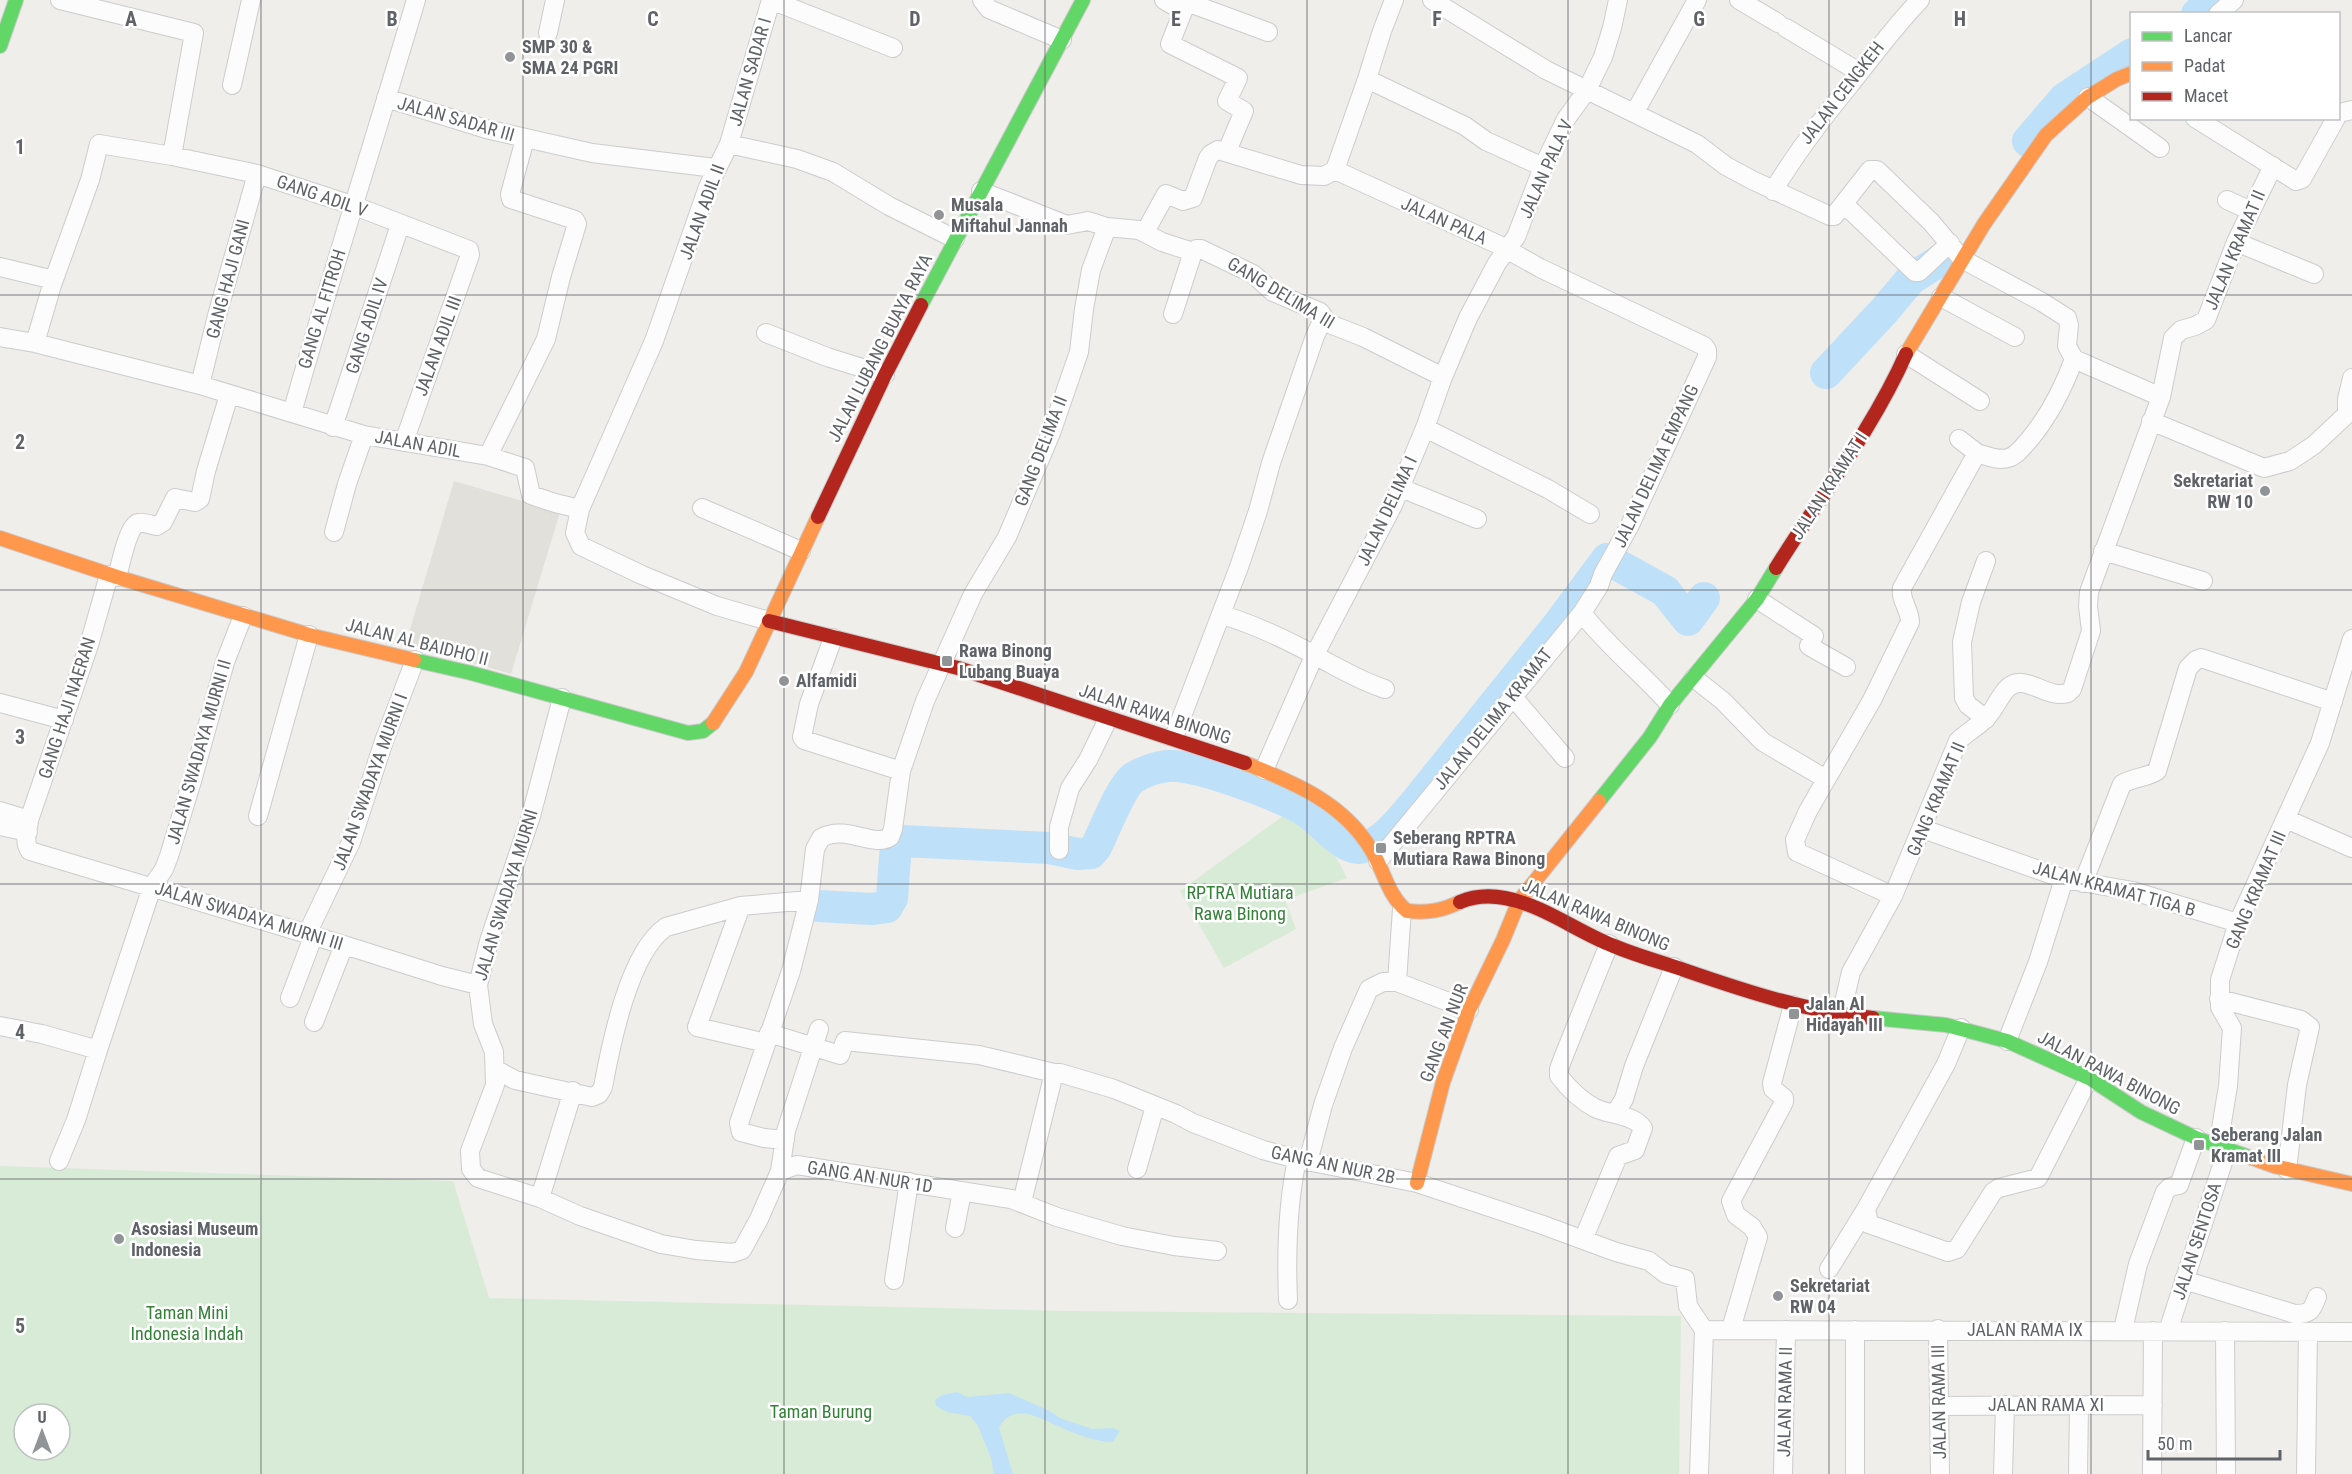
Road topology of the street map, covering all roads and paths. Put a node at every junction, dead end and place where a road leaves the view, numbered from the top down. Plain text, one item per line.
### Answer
1 (16, 0) edge
2 (60, 0) edge
3 (251, 0) edge
4 (416, 0) edge
5 (555, 0) edge
6 (771, 0) edge
7 (982, 0) edge
8 (1083, 0) edge
9 (1164, 0) edge
10 (1394, 0) edge
11 (1432, 0) edge
12 (1618, 0) edge
13 (1697, 0) edge
14 (1738, 0) edge
15 (1920, 0) edge
16 (1183, 11) junction
17 (1268, 32) dead end
18 (548, 33) dead end
19 (1062, 40) junction
20 (0, 46) edge
21 (892, 48) dead end
22 (1859, 72) junction
23 (2130, 73) edge
24 (1367, 79) junction
25 (232, 85) dead end
26 (1587, 90) junction
27 (2088, 97) junction
28 (387, 98) junction
29 (1635, 112) junction
30 (2198, 120) edge
31 (2337, 120) edge
32 (525, 139) junction
33 (729, 144) junction
34 (2160, 148) dead end
35 (1227, 151) junction
36 (172, 156) junction
37 (2273, 166) junction
38 (1543, 167) junction
39 (715, 168) junction
40 (1335, 170) junction
41 (258, 174) junction
42 (981, 191) junction
43 (1773, 191) junction
44 (2227, 200) dead end
45 (1844, 204) junction
46 (355, 206) junction
47 (2251, 211) junction
48 (400, 225) junction
49 (1107, 227) junction
50 (1145, 232) junction
51 (955, 239) junction
52 (2236, 242) junction
53 (469, 250) joint
54 (1506, 250) junction
55 (1956, 251) junction
56 (1193, 252) junction
57 (0, 267) edge
58 (2314, 274) dead end
59 (54, 280) junction
60 (1941, 297) junction
61 (1173, 314) dead end
62 (1323, 321) junction
63 (766, 333) dead end
64 (0, 337) edge
65 (2015, 337) dead end
66 (35, 343) junction
67 (1906, 354) junction
68 (1707, 357) joint
69 (2074, 359) junction
70 (885, 375) junction
71 (1443, 377) junction
72 (2352, 378) edge
73 (200, 385) junction
74 (229, 395) junction
75 (2161, 397) junction
76 (1980, 401) dead end
77 (292, 413) junction
78 (2350, 415) edge
79 (2151, 421) junction
80 (333, 427) junction
81 (1425, 428) junction
82 (364, 435) junction
83 (1959, 440) dead end
84 (404, 441) junction
85 (1977, 453) junction
86 (488, 456) junction
87 (1401, 488) junction
88 (702, 508) dead end
89 (580, 509) junction
90 (1590, 514) dead end
91 (1477, 519) dead end
92 (334, 532) dead end
93 (0, 538) edge
94 (801, 551) junction
95 (2103, 551) junction
96 (1986, 561) dead end
97 (1603, 574) joint
98 (113, 576) junction
99 (2204, 581) dead end
100 (1757, 599) junction
101 (1582, 613) junction
102 (1222, 615) junction
103 (243, 616) junction
104 (769, 621) junction
105 (309, 635) junction
106 (832, 638) junction
107 (2352, 639) edge
108 (1314, 656) junction
109 (415, 660) junction
110 (942, 664) junction
111 (1846, 667) dead end
112 (1694, 678) junction
113 (1385, 688) dead end
114 (1513, 697) junction
115 (562, 698) junction
116 (2333, 702) junction
117 (0, 703) edge
118 (1670, 705) junction
119 (1108, 719) junction
120 (1986, 719) junction
121 (64, 720) junction
122 (1174, 737) junction
123 (1565, 758) dead end
124 (1264, 770) junction
125 (901, 771) junction
126 (1826, 778) junction
127 (0, 811) edge
128 (258, 816) dead end
129 (2286, 819) junction
130 (0, 826) edge
131 (1923, 829) junction
132 (28, 831) junction
133 (2352, 848) edge
134 (1059, 850) dead end
135 (1375, 857) junction
136 (2064, 879) junction
137 (2083, 883) junction
138 (153, 887) junction
139 (1893, 896) junction
140 (1519, 901) junction
141 (741, 906) junction
142 (808, 907) junction
143 (1402, 909) junction
144 (2238, 923) junction
145 (310, 936) junction
146 (1609, 944) junction
147 (344, 945) junction
148 (1674, 967) junction
149 (1397, 982) junction
150 (478, 985) junction
151 (290, 998) dead end
152 (2219, 999) junction
153 (1792, 1005) junction
154 (1469, 1010) junction
155 (1841, 1015) junction
156 (314, 1022) dead end
157 (0, 1026) edge
158 (1961, 1028) junction
159 (819, 1029) dead end
160 (767, 1038) junction
161 (2007, 1041) junction
162 (813, 1047) junction
163 (98, 1050) junction
164 (495, 1069) junction
165 (1054, 1073) junction
166 (2089, 1078) junction
167 (573, 1091) junction
168 (1155, 1106) junction
169 (1615, 1114) junction
170 (2196, 1138) junction
171 (785, 1140) junction
172 (2223, 1149) junction
173 (1303, 1160) junction
174 (60, 1161) dead end
175 (1137, 1169) dead end
176 (2288, 1170) junction
177 (780, 1172) junction
178 (909, 1182) junction
179 (1417, 1183) junction
180 (2352, 1184) edge
181 (962, 1192) junction
182 (540, 1198) junction
183 (1022, 1202) junction
184 (1866, 1209) junction
185 (955, 1228) dead end
186 (1583, 1240) junction
187 (1218, 1251) dead end
188 (733, 1253) joint
189 (1829, 1269) dead end
190 (894, 1280) dead end
191 (2184, 1280) junction
192 (2317, 1297) dead end
193 (1288, 1300) dead end
194 (1731, 1329) junction
195 (1938, 1329) junction
196 (1786, 1330) junction
197 (1855, 1330) junction
198 (2123, 1330) junction
199 (2160, 1331) junction
200 (2225, 1331) junction
201 (2308, 1332) junction
202 (2352, 1332) edge
203 (1704, 1333) junction
204 (2005, 1405) junction
205 (2153, 1405) junction
206 (1940, 1406) junction
207 (2079, 1406) junction
208 (1699, 1474) edge
209 (1783, 1474) edge
210 (1854, 1474) edge
211 (1940, 1474) edge
212 (2003, 1474) edge
213 (2078, 1474) edge
214 (2152, 1474) edge
215 (2226, 1474) edge
216 (2306, 1474) edge

1 - 20 main road
2 - 36 street
3 - 25 street
4 - 28 street, GANG AL FITROH
5 - 18 street
6 - 21 street
6 - 33 street, JALAN SADAR I
7 - 19 street
8 - 19 main road, JALAN LUBANG BUAYA RAYA
9 - 16 street
10 - 24 street
11 - 26 street
12 - 26 street, JALAN PALA V
13 - 29 street
14 - 22 street
15 - 22 street, JALAN CENGKEH
16 - 17 street
16 - 35 street
19 - 42 main road, JALAN LUBANG BUAYA RAYA
22 - 43 street, JALAN CENGKEH
23 - 27 main road, JALAN KRAMAT I
24 - 38 street
24 - 40 street
26 - 29 street
26 - 38 street, JALAN PALA V
27 - 34 street
27 - 55 main road, JALAN KRAMAT I
28 - 32 street, JALAN SADAR III
28 - 46 street, GANG AL FITROH
29 - 43 street
30 - 37 street
31 - 37 street
32 - 39 street, JALAN SADAR III
32 - 86 street
33 - 39 street, JALAN ADIL II
33 - 51 street, JALAN ADIL II
35 - 40 street
35 - 50 street
36 - 41 street, GANG ADIL V
36 - 59 street, GANG ADIL V
37 - 47 street, JALAN KRAMAT II
38 - 54 street, JALAN PALA V
39 - 89 street, JALAN ADIL II
40 - 54 street, JALAN PALA
41 - 46 street, GANG ADIL V
41 - 73 street, GANG HAJI GANI
42 - 49 street, GANG DELIMA III
42 - 51 main road, JALAN LUBANG BUAYA RAYA
43 - 45 street
44 - 47 street
45 - 55 street
45 - 55 street
46 - 48 street, GANG ADIL V
46 - 77 street, GANG AL FITROH
47 - 52 street, JALAN KRAMAT II
48 - 53 street, GANG ADIL V
48 - 80 street, GANG ADIL IV
49 - 50 street, GANG DELIMA III
49 - 110 street, GANG DELIMA II
50 - 56 street, GANG DELIMA III
51 - 70 main road, JALAN LUBANG BUAYA RAYA
52 - 58 street
52 - 75 street, JALAN KRAMAT II
53 - 84 street, JALAN ADIL III
54 - 68 street, JALAN PALA
54 - 71 street, JALAN DELIMA I
55 - 60 main road, JALAN KRAMAT I
55 - 69 street
56 - 61 street
56 - 62 street, GANG DELIMA III
57 - 59 street
59 - 66 street, GANG ADIL V
60 - 65 street
60 - 67 main road, JALAN KRAMAT I
62 - 71 street, GANG DELIMA III
62 - 102 street
63 - 70 street
64 - 66 street, JALAN ADIL
66 - 73 street, JALAN ADIL
67 - 76 street
67 - 100 main road, JALAN KRAMAT I
68 - 97 street, JALAN DELIMA EMPANG
69 - 75 street
69 - 85 street
70 - 94 main road, JALAN LUBANG BUAYA RAYA
71 - 81 street, JALAN DELIMA I
72 - 78 street
73 - 74 street, JALAN ADIL
74 - 77 street, JALAN ADIL
74 - 98 street, GANG HAJI NAERAN
75 - 79 street, JALAN KRAMAT II
77 - 80 street, JALAN ADIL
78 - 79 street
79 - 95 street, GANG KRAMAT II
80 - 82 street, JALAN ADIL
81 - 87 street, JALAN DELIMA I
81 - 90 street
82 - 84 street, JALAN ADIL
82 - 92 street
83 - 85 street
84 - 86 street, JALAN ADIL
85 - 126 street
86 - 89 street, JALAN ADIL
87 - 91 street
87 - 108 street, JALAN DELIMA I
88 - 94 street
89 - 104 street
93 - 98 main road, JALAN AL BAIDHO II
94 - 104 main road, JALAN LUBANG BUAYA RAYA
95 - 99 street
95 - 120 street, GANG KRAMAT II
96 - 120 street
97 - 101 street, JALAN DELIMA KRAMAT
98 - 103 main road, JALAN AL BAIDHO II
98 - 121 street, GANG HAJI NAERAN
100 - 111 street
100 - 112 main road, JALAN KRAMAT I
101 - 114 street, JALAN DELIMA KRAMAT
101 - 118 street
102 - 108 street
102 - 122 street
103 - 105 main road, JALAN AL BAIDHO II
103 - 138 street, JALAN SWADAYA MURNI II
104 - 106 main road, JALAN RAWA BINONG
104 - 115 main road, JALAN AL BAIDHO II
105 - 109 main road, JALAN AL BAIDHO II
105 - 128 street
106 - 110 main road, JALAN RAWA BINONG
106 - 125 street
107 - 116 street, GANG KRAMAT III
108 - 113 street
108 - 124 street, JALAN DELIMA I
109 - 115 main road, JALAN AL BAIDHO II
109 - 145 street, JALAN SWADAYA MURNI I
110 - 119 main road, JALAN RAWA BINONG
110 - 125 street, GANG DELIMA II
112 - 118 main road, JALAN KRAMAT I
112 - 126 street
114 - 123 street
114 - 135 street, JALAN DELIMA KRAMAT
115 - 150 street, JALAN SWADAYA MURNI
116 - 129 street, GANG KRAMAT III
116 - 137 street
117 - 121 street
118 - 140 main road, JALAN KRAMAT I
119 - 122 main road, JALAN RAWA BINONG
119 - 134 street
120 - 131 street, GANG KRAMAT II
121 - 132 street, GANG HAJI NAERAN
122 - 124 main road, JALAN RAWA BINONG
124 - 135 main road, JALAN RAWA BINONG
125 - 142 street, GANG DELIMA II
126 - 139 street
127 - 132 street
129 - 133 street
129 - 144 street, GANG KRAMAT III
130 - 132 street
131 - 136 street, JALAN KRAMAT TIGA B
131 - 139 street, GANG KRAMAT II
132 - 138 street, JALAN SWADAYA MURNI III
135 - 143 main road, JALAN RAWA BINONG
136 - 137 street, JALAN KRAMAT TIGA B
136 - 161 street
137 - 144 street, JALAN KRAMAT TIGA B
138 - 145 street, JALAN SWADAYA MURNI III
138 - 163 street, JALAN SWADAYA MURNI II
139 - 155 street, GANG KRAMAT II
140 - 143 main road, JALAN RAWA BINONG
140 - 146 main road, JALAN RAWA BINONG
140 - 154 main road, GANG AN NUR
141 - 142 street
141 - 160 street
141 - 167 street
142 - 160 street
143 - 149 street
144 - 152 street, GANG KRAMAT III
145 - 147 street, JALAN SWADAYA MURNI III
145 - 151 street, JALAN SWADAYA MURNI I
146 - 148 main road, JALAN RAWA BINONG
146 - 169 street
147 - 150 street, JALAN SWADAYA MURNI III
147 - 156 street
148 - 153 main road, JALAN RAWA BINONG
148 - 169 street
149 - 154 street
149 - 173 street
150 - 164 street, JALAN SWADAYA MURNI
152 - 172 street
152 - 176 street
153 - 155 main road, JALAN RAWA BINONG
153 - 194 street
154 - 179 main road, GANG AN NUR
155 - 158 main road, JALAN RAWA BINONG
157 - 163 street
158 - 161 main road, JALAN RAWA BINONG
158 - 184 street
159 - 162 street
160 - 162 street
160 - 171 street
161 - 166 main road, JALAN RAWA BINONG
162 - 165 street, GANG AN NUR 2B
162 - 171 street
163 - 174 street, JALAN SWADAYA MURNI II
164 - 167 street
164 - 182 street, JALAN SWADAYA MURNI
165 - 168 street, GANG AN NUR 2B
165 - 183 street
166 - 170 main road, JALAN RAWA BINONG
166 - 184 street
167 - 182 street
168 - 173 street, GANG AN NUR 2B
168 - 175 street
169 - 186 street
170 - 172 main road, JALAN RAWA BINONG
170 - 198 street
171 - 177 street
172 - 176 main road, JALAN RAWA BINONG
172 - 191 street, JALAN SENTOSA
173 - 179 street, GANG AN NUR 2B
173 - 193 street
176 - 180 main road, JALAN RAWA BINONG
177 - 178 street, GANG AN NUR 1D
177 - 188 street, GANG AN NUR 1D
178 - 181 street, GANG AN NUR 1D
178 - 190 street
179 - 186 street, GANG AN NUR 2B
181 - 183 street, GANG AN NUR 1D
181 - 185 street
182 - 188 street, JALAN SWADAYA MURNI
183 - 187 street, GANG AN NUR 1D
184 - 189 street
186 - 203 street, GANG AN NUR 2B
191 - 192 street
191 - 199 street, JALAN SENTOSA
194 - 196 street, JALAN RAMA IX
194 - 203 street, JALAN RAMA IX
195 - 197 street, JALAN RAMA IX
195 - 198 street, JALAN RAMA IX
195 - 206 street, JALAN RAMA III
196 - 197 street, JALAN RAMA IX
196 - 209 street, JALAN RAMA II
197 - 210 street
198 - 199 street, JALAN RAMA IX
199 - 200 street, JALAN RAMA IX
199 - 205 street, JALAN SENTOSA
200 - 201 street, JALAN RAMA IX
200 - 215 street
201 - 202 street, JALAN RAMA IX
201 - 216 street
203 - 208 street
204 - 206 street, JALAN RAMA XI
204 - 207 street, JALAN RAMA XI
204 - 212 street
205 - 207 street, JALAN RAMA XI
205 - 214 street, JALAN SENTOSA
206 - 211 street, JALAN RAMA III
207 - 213 street

